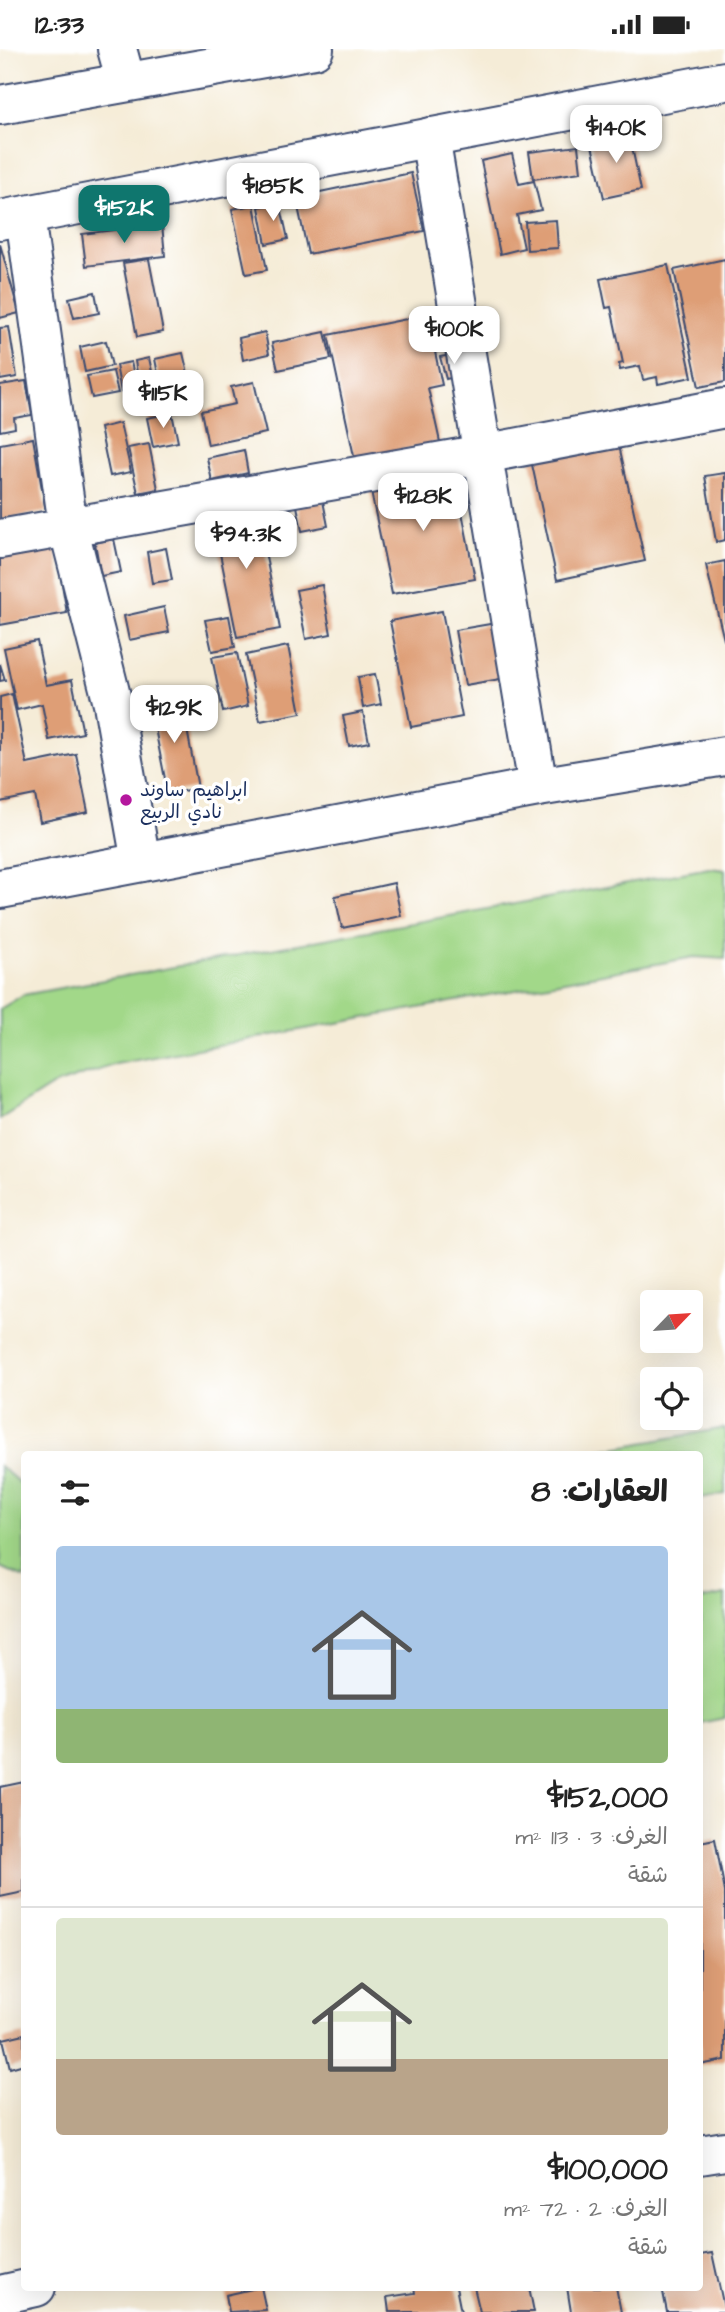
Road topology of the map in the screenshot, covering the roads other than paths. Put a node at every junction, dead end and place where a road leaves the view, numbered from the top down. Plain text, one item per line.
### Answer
1 (314, 49) edge
2 (121, 66) edge
3 (725, 81) edge
4 (0, 105) edge
5 (430, 138) junction
6 (12, 218) edge
7 (725, 408) edge
8 (483, 454) junction
9 (68, 526) junction
10 (0, 539) edge
11 (725, 756) edge
12 (537, 787) junction
13 (141, 862) junction
14 (0, 889) edge
15 (725, 2151) edge
16 (703, 2155) edge
17 (21, 2290) edge
18 (0, 2295) edge

1 - 2 street
2 - 4 street
3 - 5 street
5 - 6 street
5 - 8 street
6 - 9 street
7 - 8 street
8 - 9 street
8 - 12 street
9 - 10 street
9 - 13 street
11 - 12 street
12 - 13 street
13 - 14 street
15 - 16 street
17 - 18 street

